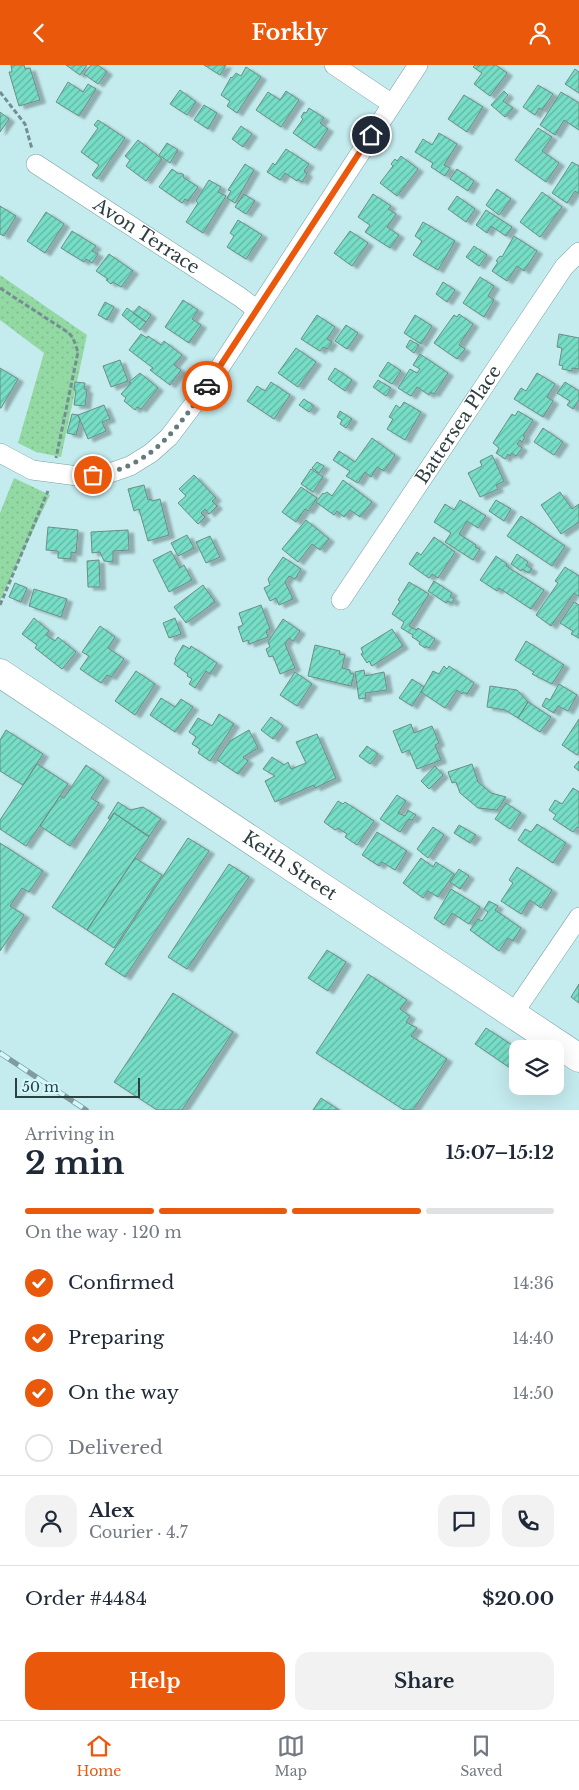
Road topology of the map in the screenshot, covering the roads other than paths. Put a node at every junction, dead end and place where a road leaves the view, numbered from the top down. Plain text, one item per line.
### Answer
1 (334, 65) edge
2 (418, 65) edge
3 (392, 104) junction
4 (36, 164) road end
5 (579, 252) edge
6 (257, 310) junction
7 (0, 453) edge
8 (341, 600) dead end
9 (0, 673) edge
10 (579, 917) edge
11 (514, 1014) junction
12 (579, 1058) edge

1 - 3 street
2 - 3 street
3 - 6 street
4 - 6 street, Avon Terrace
5 - 8 street, Battersea Place
6 - 7 street
9 - 11 street, Keith Street
10 - 11 street
11 - 12 street, Keith Street

